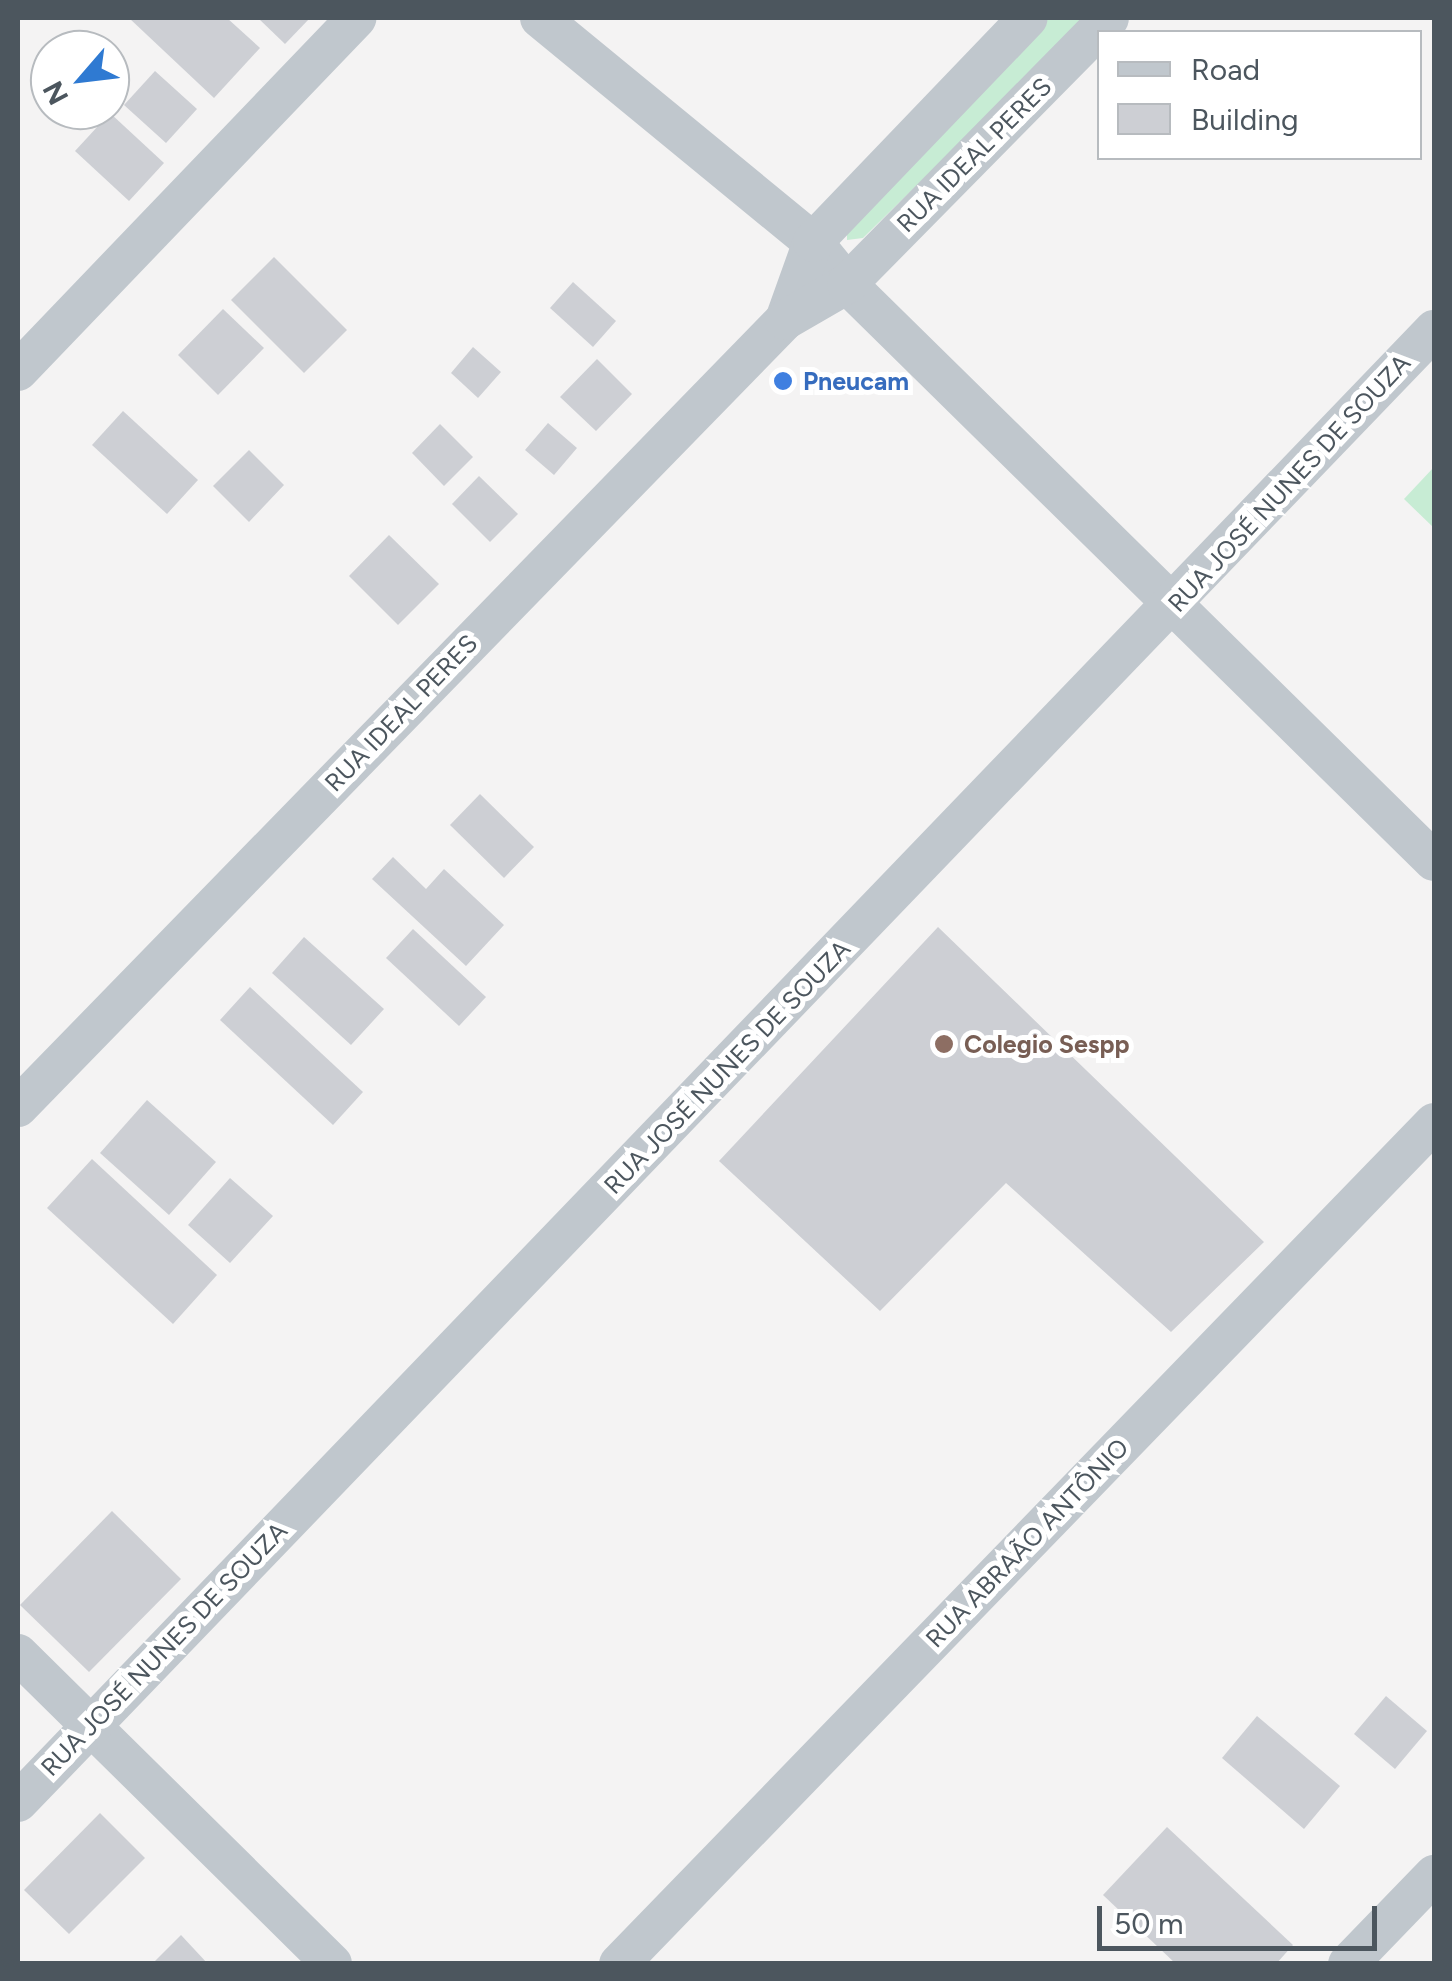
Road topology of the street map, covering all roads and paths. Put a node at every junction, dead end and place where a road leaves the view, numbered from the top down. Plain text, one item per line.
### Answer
1 (356, 18) edge
2 (540, 18) edge
3 (1028, 18) edge
4 (1097, 31) edge
5 (812, 242) junction
6 (847, 284) junction
7 (785, 320) junction
8 (1434, 330) edge
9 (18, 370) edge
10 (1172, 607) junction
11 (1434, 861) edge
12 (18, 1107) edge
13 (1434, 1123) edge
14 (18, 1654) edge
15 (92, 1724) junction
16 (18, 1802) edge
17 (1434, 1874) edge
18 (332, 1964) edge
19 (620, 1964) edge
20 (1348, 1964) edge

1 - 9 street
2 - 5 street
3 - 5 street, RUA IDEAL PERES
4 - 6 street, RUA IDEAL PERES
5 - 6 street
5 - 7 street, RUA IDEAL PERES
6 - 7 street, RUA IDEAL PERES
6 - 10 street
7 - 12 street, RUA IDEAL PERES
8 - 10 street, RUA JOSÉ NUNES DE SOUZA
10 - 11 street
10 - 15 street, RUA JOSÉ NUNES DE SOUZA
13 - 19 street, RUA ABRAÃO ANTÔNIO
14 - 15 street
15 - 16 street, RUA JOSÉ NUNES DE SOUZA
15 - 18 street
17 - 20 street

